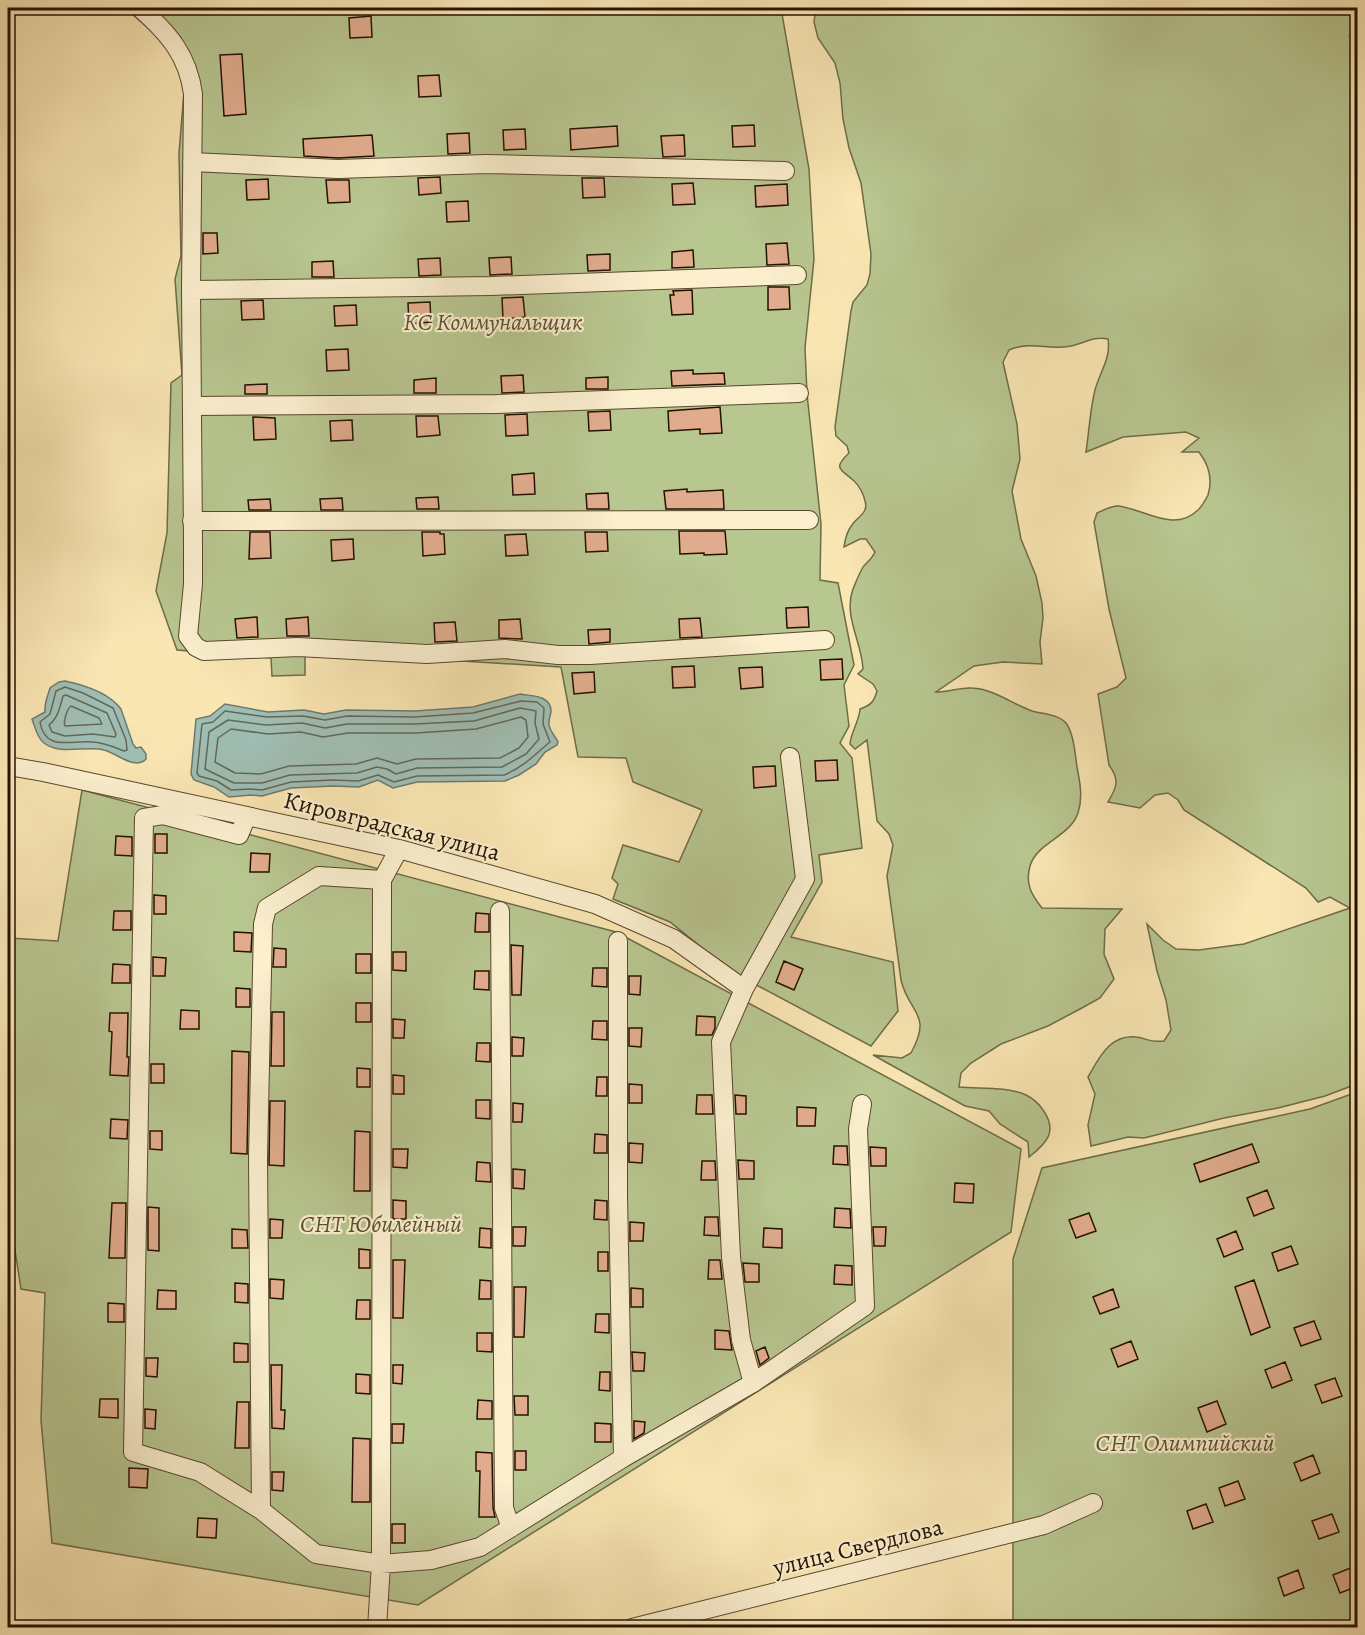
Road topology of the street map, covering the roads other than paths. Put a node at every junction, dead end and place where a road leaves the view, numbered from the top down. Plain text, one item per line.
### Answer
1 (140, 8) edge
2 (192, 162) junction
3 (785, 171) dead end
4 (797, 275) dead end
5 (191, 290) junction
6 (799, 393) dead end
7 (193, 406) junction
8 (809, 520) dead end
9 (192, 521) junction
10 (825, 640) dead end
11 (790, 757) dead end
12 (8, 766) edge
13 (247, 816) junction
14 (399, 849) junction
15 (382, 880) junction
16 (500, 911) dead end
17 (618, 941) dead end
18 (744, 990) junction
19 (862, 1104) dead end
20 (753, 1383) junction
21 (623, 1458) junction
22 (1093, 1503) dead end
23 (261, 1510) junction
24 (511, 1528) junction
25 (381, 1564) junction
26 (376, 1628) edge
27 (632, 1628) edge

1 - 2 street
2 - 3 street
2 - 5 street
4 - 5 street
5 - 7 street
6 - 7 street
7 - 9 street
8 - 9 street
9 - 10 street
11 - 18 street
12 - 13 street, Кировградская улица
13 - 14 street, Кировградская улица
13 - 23 street
14 - 15 street
14 - 18 street, Кировградская улица
15 - 23 street
15 - 25 street
16 - 24 street
17 - 21 street
18 - 20 street
19 - 20 street
20 - 21 street
21 - 24 street
22 - 27 street, улица Свердлова
23 - 25 street
24 - 25 street
25 - 26 street

